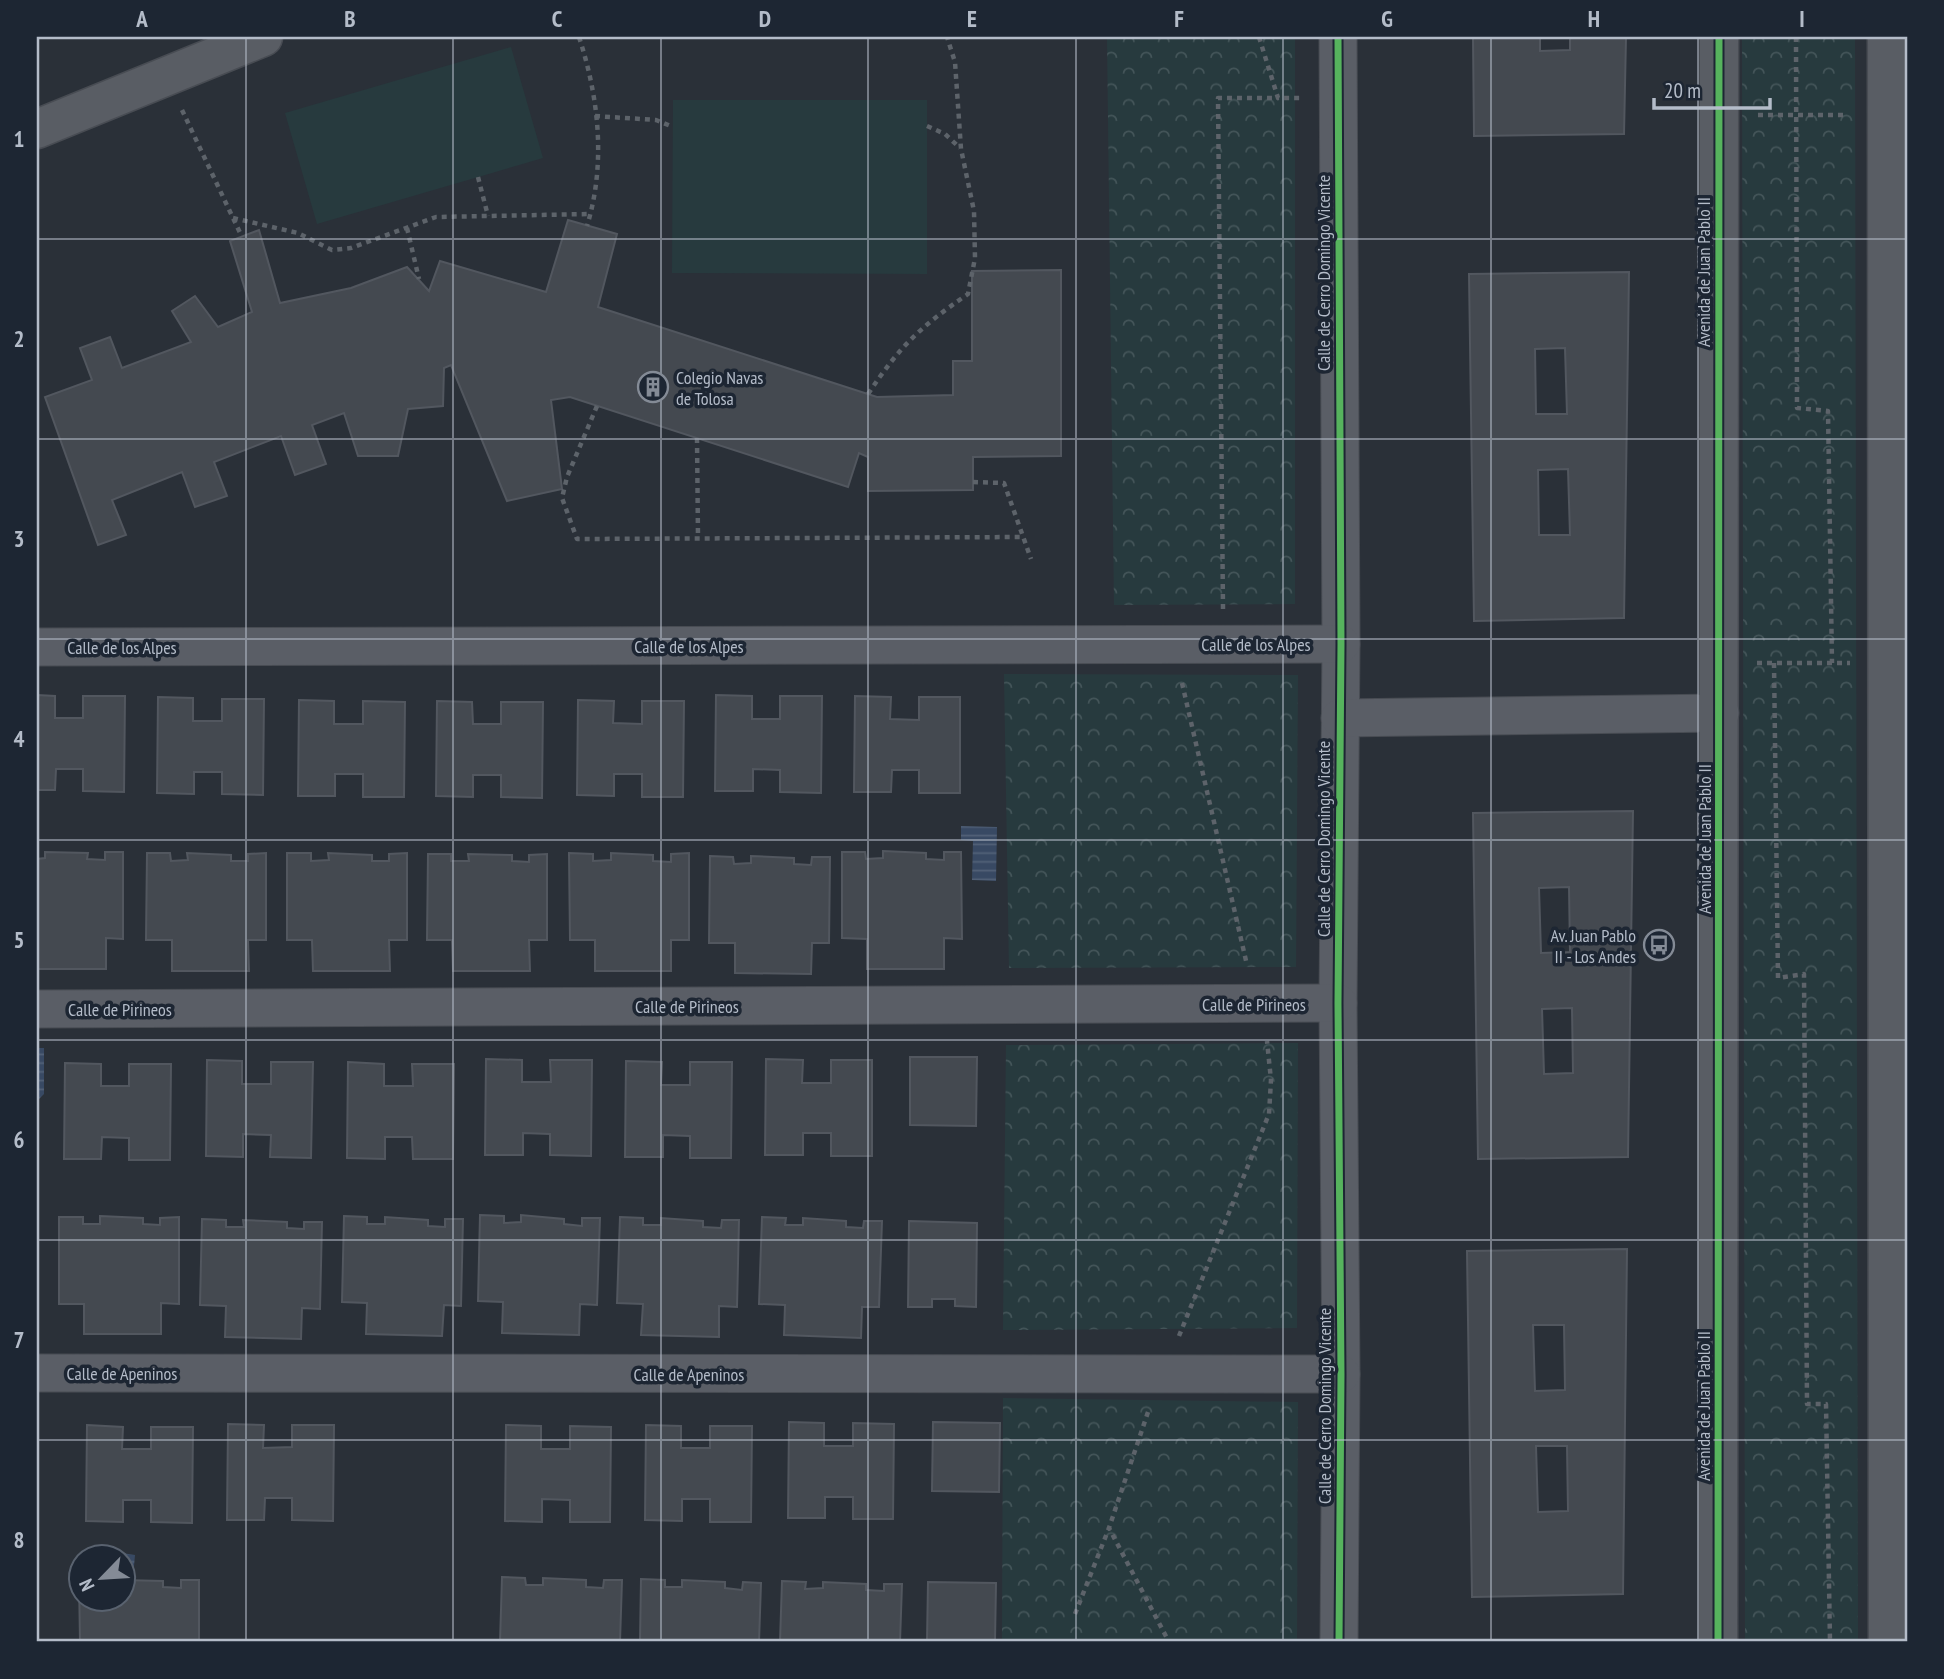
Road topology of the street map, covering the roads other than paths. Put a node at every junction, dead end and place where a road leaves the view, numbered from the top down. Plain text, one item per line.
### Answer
1 (263, 37) edge
2 (1338, 37) edge
3 (1719, 37) edge
4 (1887, 37) edge
5 (37, 129) edge
6 (1898, 157) edge
7 (1341, 644) junction
8 (37, 647) edge
9 (1720, 713) junction
10 (1340, 718) junction
11 (1338, 1003) junction
12 (37, 1009) edge
13 (37, 1373) edge
14 (1341, 1374) junction
15 (1898, 1586) edge
16 (1339, 1642) edge
17 (1718, 1642) edge
18 (1888, 1642) edge

1 - 5 street
2 - 7 street, Calle de Cerro Domingo Vicente
3 - 9 street, Avenida de Juan Pablo II
4 - 6 street
6 - 15 street
7 - 8 street, Calle de los Alpes
7 - 10 street, Calle de Cerro Domingo Vicente
9 - 10 street
9 - 17 street, Avenida de Juan Pablo II
10 - 11 street, Calle de Cerro Domingo Vicente
11 - 12 street, Calle de Pirineos
11 - 14 street, Calle de Cerro Domingo Vicente
13 - 14 street, Calle de Apeninos
14 - 16 street, Calle de Cerro Domingo Vicente
15 - 18 street

